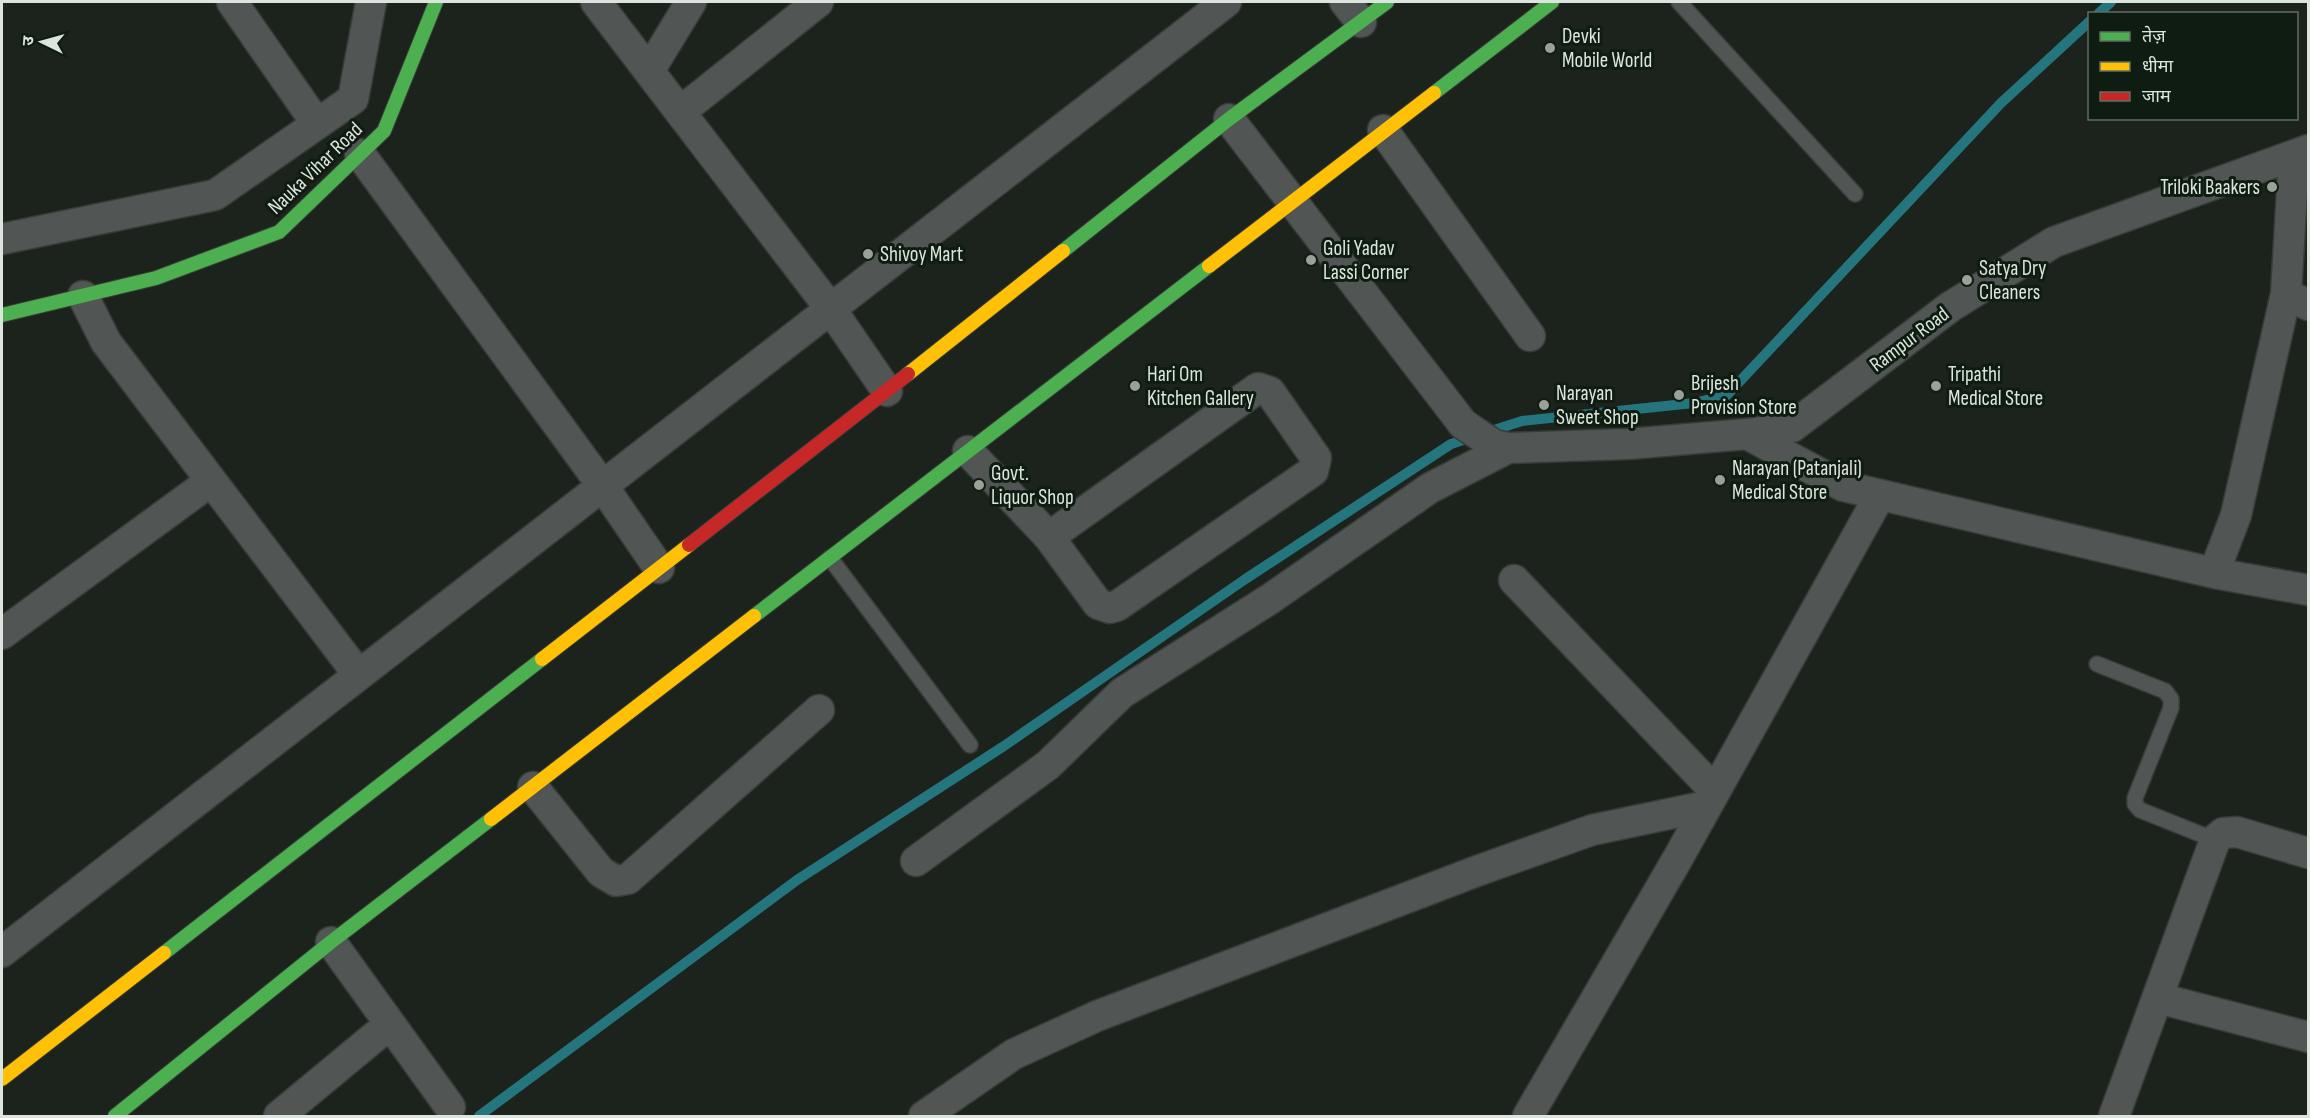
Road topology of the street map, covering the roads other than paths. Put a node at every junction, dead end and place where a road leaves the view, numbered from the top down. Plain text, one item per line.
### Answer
1 (232, 2) edge
2 (371, 2) edge
3 (436, 2) edge
4 (596, 2) edge
5 (691, 2) edge
6 (819, 2) edge
7 (1226, 2) edge
8 (1387, 2) edge
9 (1552, 2) edge
10 (1679, 2) edge
11 (1353, 12) edge
12 (649, 71) junction
13 (680, 112) junction
14 (1229, 119) junction
15 (317, 124) junction
16 (1383, 130) junction
17 (2301, 153) edge
18 (360, 154) junction
19 (1855, 194) dead end
20 (1292, 201) junction
21 (2, 239) edge
22 (83, 296) junction
23 (2297, 300) edge
24 (830, 308) junction
25 (2, 315) edge
26 (1530, 336) dead end
27 (886, 392) junction
28 (1747, 434) junction
29 (1501, 447) junction
30 (968, 451) junction
31 (211, 481) junction
32 (602, 485) junction
33 (1880, 495) junction
34 (1049, 537) junction
35 (830, 558) junction
36 (659, 568) junction
37 (2214, 573) junction
38 (1514, 580) dead end
39 (2308, 590) edge
40 (2, 634) edge
41 (2097, 664) dead end
42 (358, 674) junction
43 (819, 710) dead end
44 (970, 745) dead end
45 (533, 787) junction
46 (1711, 799) junction
47 (2215, 840) junction
48 (2308, 853) edge
49 (916, 861) dead end
50 (332, 942) junction
51 (2, 952) edge
52 (2158, 998) junction
53 (390, 1024) junction
54 (2308, 1037) edge
55 (2, 1079) edge
56 (450, 1107) dead end
57 (115, 1116) edge
58 (279, 1116) edge
59 (924, 1116) edge
60 (1528, 1116) edge
61 (2114, 1116) edge

1 - 15 street
2 - 15 street
3 - 18 street, Nauka Vihar Road
4 - 12 street
5 - 12 street
6 - 13 street
7 - 24 street
8 - 11 street
9 - 16 street
10 - 19 lane
11 - 14 street
12 - 13 street
13 - 24 street
14 - 20 street
14 - 27 street
15 - 21 street
16 - 20 street
16 - 26 street
17 - 23 street
17 - 28 street, Rampur Road
18 - 22 street, Nauka Vihar Road
18 - 32 street
20 - 29 street
20 - 30 street
22 - 25 street, Nauka Vihar Road
22 - 31 street
23 - 37 street
24 - 27 street
24 - 32 street
27 - 36 street
28 - 29 street, Rampur Road
28 - 33 street
29 - 49 street
30 - 34 street
30 - 35 street
31 - 40 street
31 - 42 street
32 - 36 street
32 - 42 street
33 - 37 street
33 - 46 street
34 - 34 street
35 - 44 lane
35 - 45 street
36 - 55 street
37 - 39 street
38 - 46 street
41 - 47 lane
42 - 51 street
43 - 45 street
45 - 50 street
46 - 59 street
46 - 60 street
47 - 48 street
47 - 52 street
50 - 53 street
50 - 57 street
52 - 54 street
52 - 61 street
53 - 56 street
53 - 58 street

